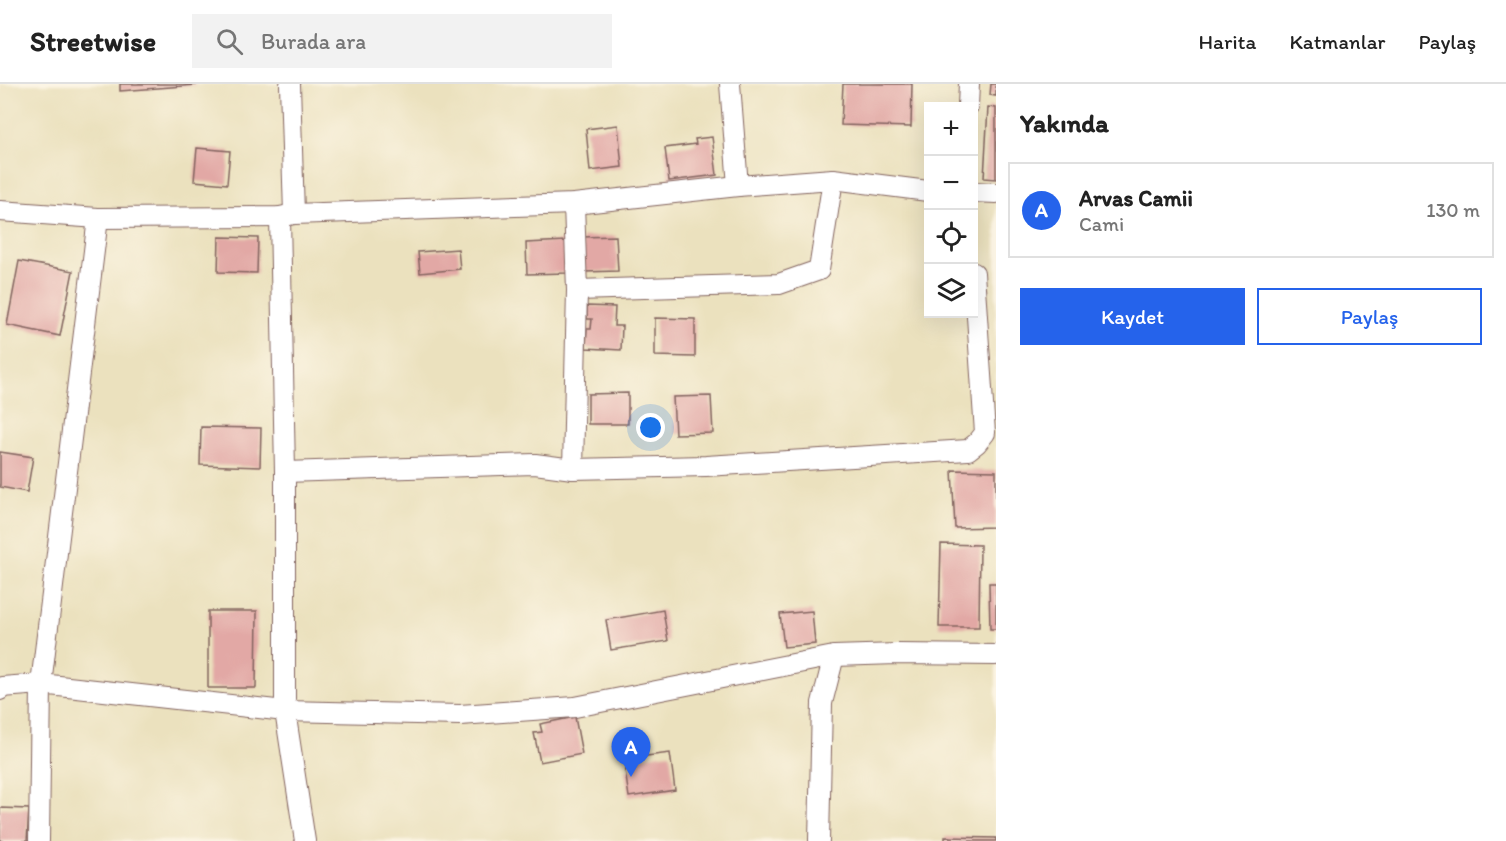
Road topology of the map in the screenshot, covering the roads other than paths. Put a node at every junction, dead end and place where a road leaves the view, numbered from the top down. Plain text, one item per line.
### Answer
1 (290, 84) edge
2 (730, 84) edge
3 (969, 84) edge
4 (968, 102) edge
5 (833, 179) junction
6 (738, 186) junction
7 (924, 190) edge
8 (978, 192) edge
9 (996, 193) edge
10 (574, 204) junction
11 (0, 211) edge
12 (287, 215) junction
13 (98, 218) junction
14 (577, 290) junction
15 (977, 318) edge
16 (573, 470) junction
17 (285, 472) junction
18 (996, 655) edge
19 (834, 656) junction
20 (41, 684) junction
21 (0, 690) edge
22 (285, 711) junction
23 (39, 841) edge
24 (305, 841) edge
25 (819, 841) edge

1 - 12 street
2 - 6 street
3 - 4 street
5 - 6 street
5 - 7 street
5 - 14 street
6 - 10 street
8 - 9 street
10 - 12 street
10 - 14 street
11 - 13 street
12 - 13 street
12 - 17 street
13 - 20 street
14 - 16 street
15 - 16 street
16 - 17 street
17 - 22 street
18 - 19 street
19 - 22 street
19 - 25 street
20 - 21 street
20 - 22 street
20 - 23 street
22 - 24 street

